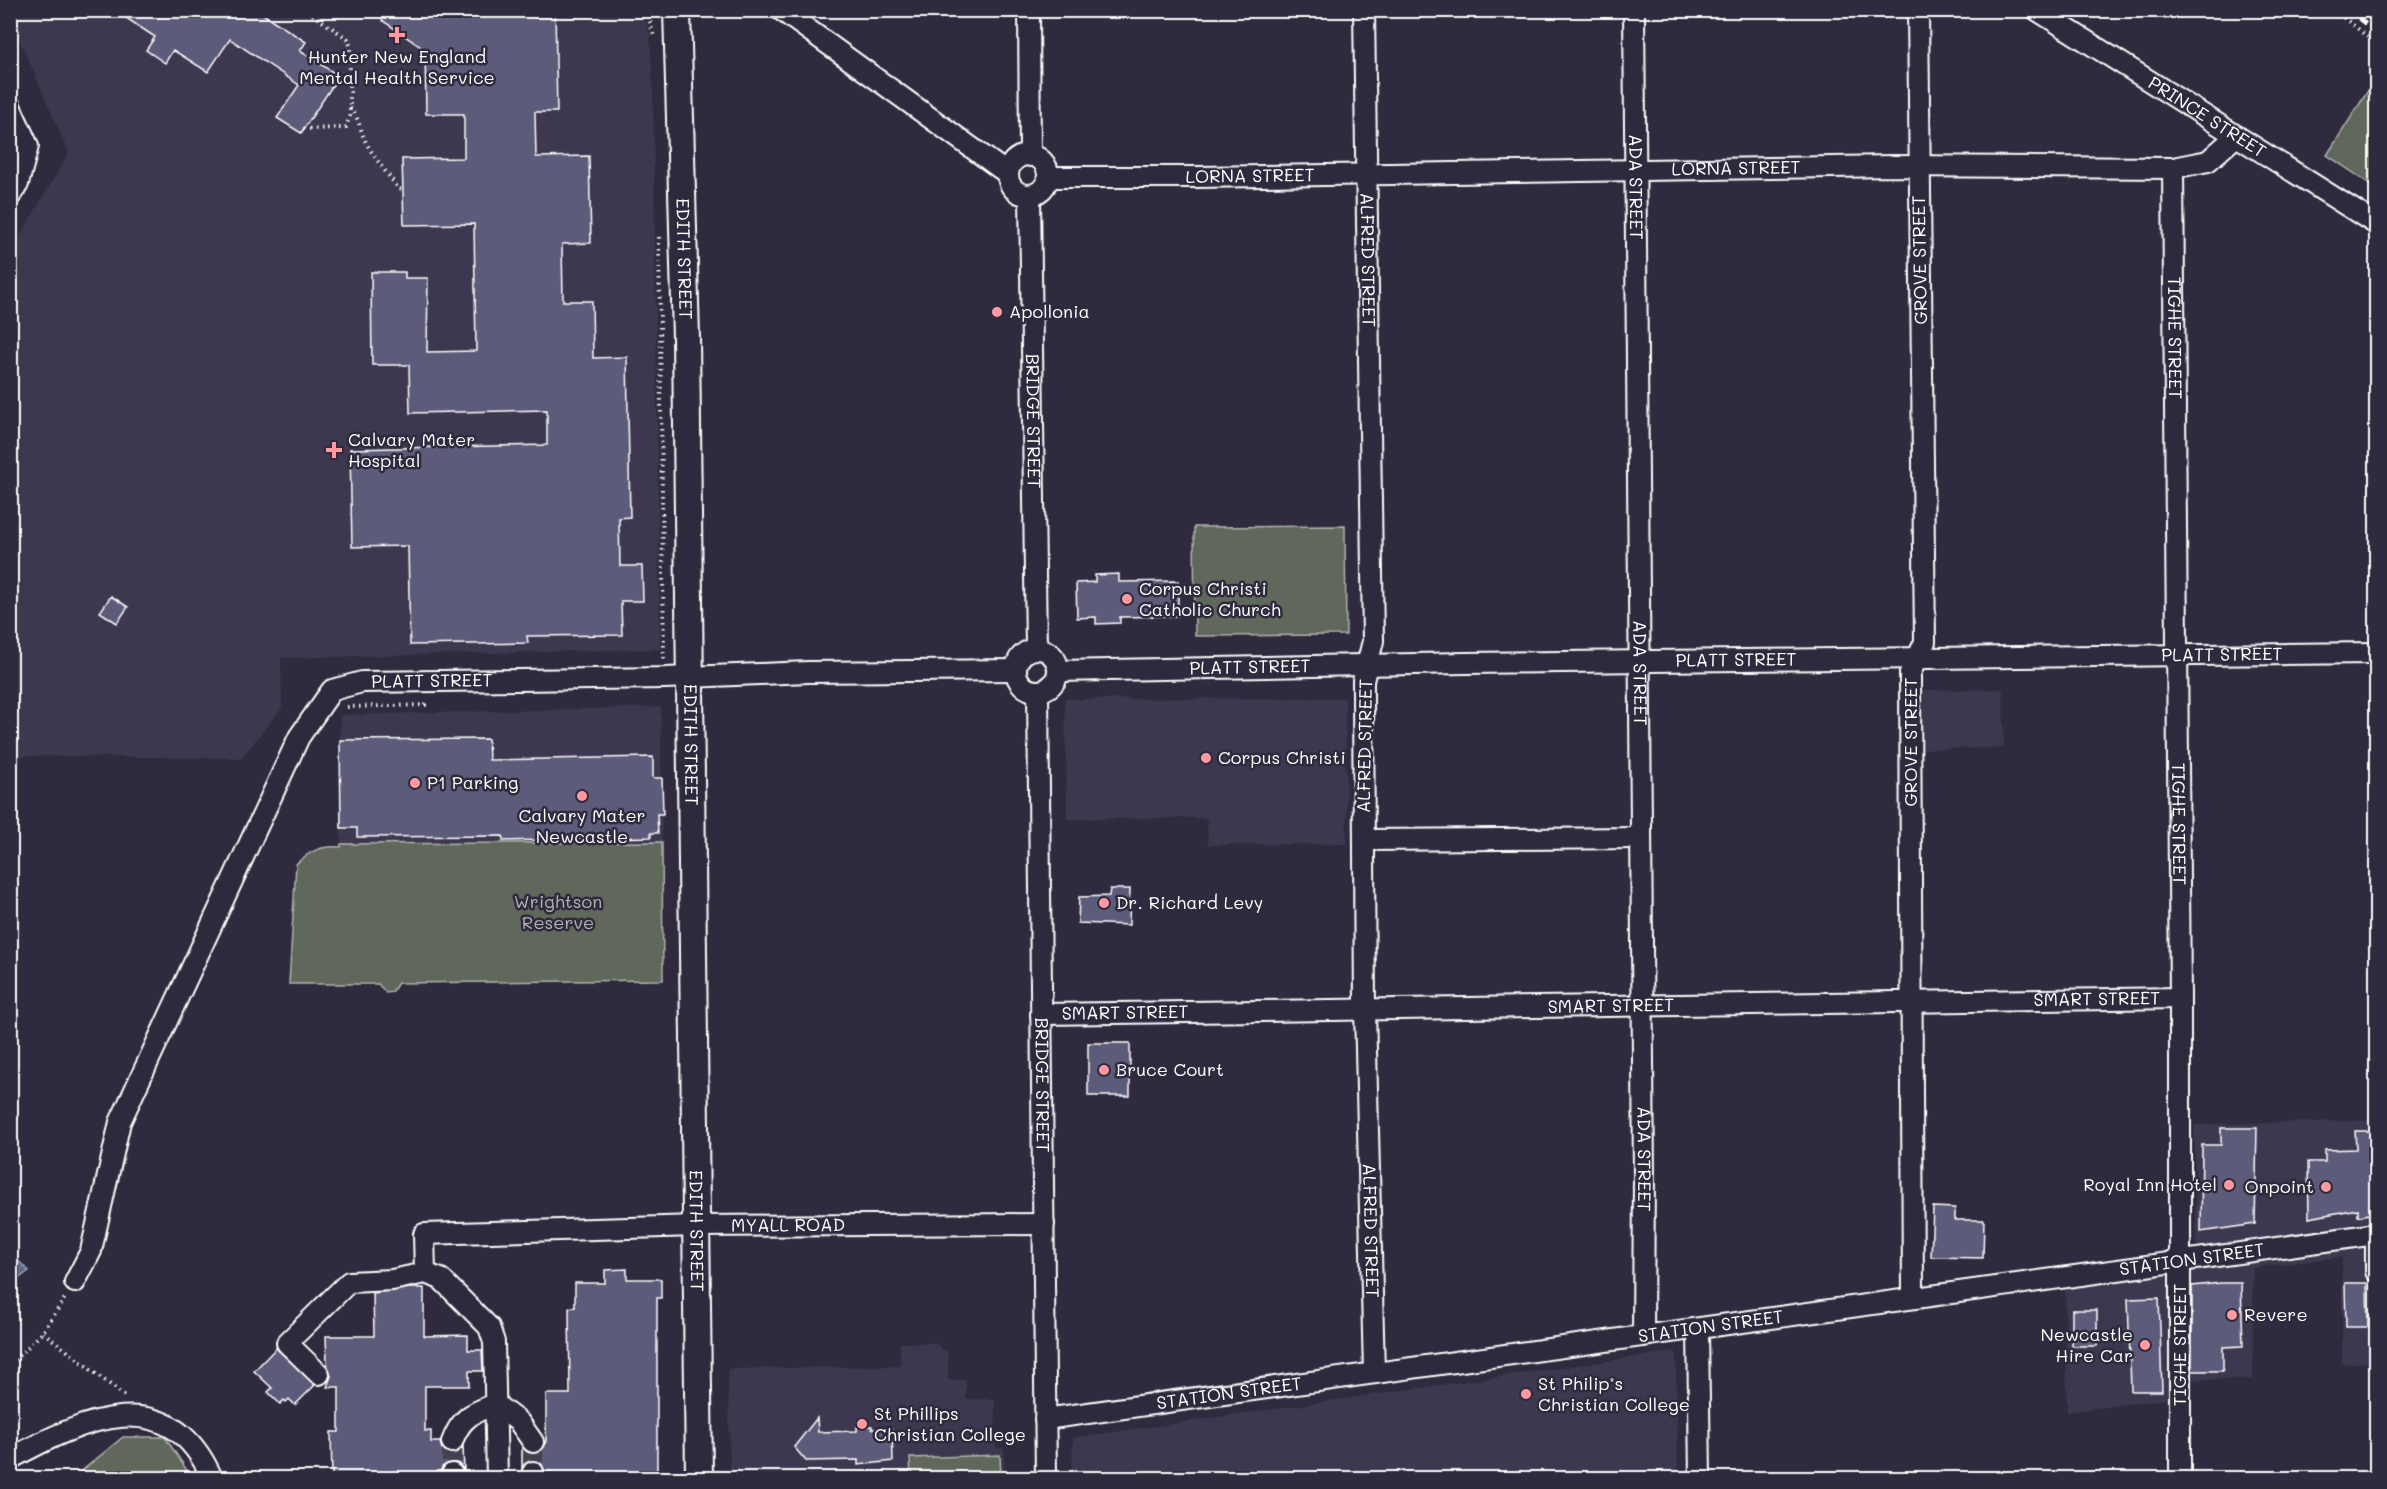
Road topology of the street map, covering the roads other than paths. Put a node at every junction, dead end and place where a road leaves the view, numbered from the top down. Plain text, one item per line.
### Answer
1 (677, 10) edge
2 (781, 10) edge
3 (1029, 10) edge
4 (1364, 10) edge
5 (1634, 10) edge
6 (1917, 10) edge
7 (2037, 10) edge
8 (10, 106) edge
9 (2235, 137) junction
10 (1030, 156) junction
11 (1920, 166) junction
12 (2174, 168) junction
13 (1636, 169) junction
14 (1008, 174) junction
15 (1368, 174) junction
16 (1048, 177) junction
17 (1030, 195) junction
18 (10, 196) edge
19 (2376, 224) edge
20 (1036, 649) junction
21 (2376, 653) edge
22 (2178, 656) junction
23 (1917, 658) junction
24 (1639, 662) junction
25 (1368, 664) junction
26 (1015, 670) junction
27 (1058, 671) junction
28 (690, 677) junction
29 (1038, 692) junction
30 (1640, 838) junction
31 (1365, 840) junction
32 (2181, 998) junction
33 (1911, 1002) junction
34 (1643, 1007) junction
35 (1365, 1009) junction
36 (1041, 1014) junction
37 (1044, 1224) junction
38 (696, 1227) junction
39 (2376, 1234) edge
40 (2180, 1262) junction
41 (2376, 1272) edge
42 (425, 1273) junction
43 (75, 1282) road end
44 (1913, 1298) junction
45 (1698, 1329) junction
46 (1643, 1336) junction
47 (319, 1374) dead end
48 (1374, 1374) junction
49 (495, 1404) junction
50 (1045, 1419) junction
51 (452, 1442) tunnel mouth
52 (533, 1442) tunnel mouth
53 (10, 1459) edge
54 (212, 1479) edge
55 (497, 1479) edge
56 (699, 1479) edge
57 (1046, 1479) edge
58 (1700, 1479) edge
59 (2180, 1479) edge

1 - 28 main road, EDITH STREET
2 - 14 street
3 - 10 street
4 - 15 street, ALFRED STREET
5 - 13 street, ADA STREET
6 - 11 street, GROVE STREET
7 - 9 street, PRINCE STREET
8 - 18 street
9 - 12 street, LORNA STREET
9 - 19 street, PRINCE STREET
10 - 14 street
10 - 16 street
11 - 12 street, LORNA STREET
11 - 13 street, LORNA STREET
11 - 23 street, GROVE STREET
12 - 22 street, TIGHE STREET
13 - 15 street, LORNA STREET
13 - 24 street, ADA STREET
14 - 17 street
15 - 16 street, LORNA STREET
15 - 25 street, ALFRED STREET
16 - 17 street
17 - 20 street, BRIDGE STREET
20 - 26 street
20 - 27 street
21 - 22 street, PLATT STREET
22 - 23 street, PLATT STREET
22 - 32 street, TIGHE STREET
23 - 24 street, PLATT STREET
23 - 33 street, GROVE STREET
24 - 25 street, PLATT STREET
24 - 30 street, ADA STREET
25 - 27 street, PLATT STREET
25 - 31 street, ALFRED STREET
26 - 28 street, PLATT STREET
26 - 29 street
27 - 29 street
28 - 38 main road, EDITH STREET
28 - 43 street, PLATT STREET
29 - 36 street, BRIDGE STREET
30 - 31 street
30 - 34 street, ADA STREET
31 - 35 street, ALFRED STREET
32 - 33 street, SMART STREET
32 - 40 street, TIGHE STREET
33 - 34 street, SMART STREET
33 - 44 street, GROVE STREET
34 - 35 street, SMART STREET
34 - 46 street, ADA STREET
35 - 36 street, SMART STREET
35 - 48 street, ALFRED STREET
36 - 37 street, BRIDGE STREET
37 - 38 street, MYALL ROAD
37 - 50 street, BRIDGE STREET
38 - 42 street, MYALL ROAD
38 - 56 main road, EDITH STREET
39 - 40 street, STATION STREET
39 - 41 street
40 - 44 street, STATION STREET
40 - 59 street, TIGHE STREET
42 - 47 street
42 - 49 street
44 - 45 street, STATION STREET
45 - 46 street, STATION STREET
45 - 58 street
46 - 48 street, STATION STREET
48 - 50 street, STATION STREET
49 - 51 street
49 - 52 street
49 - 55 street
50 - 57 street, BRIDGE STREET
53 - 54 street

